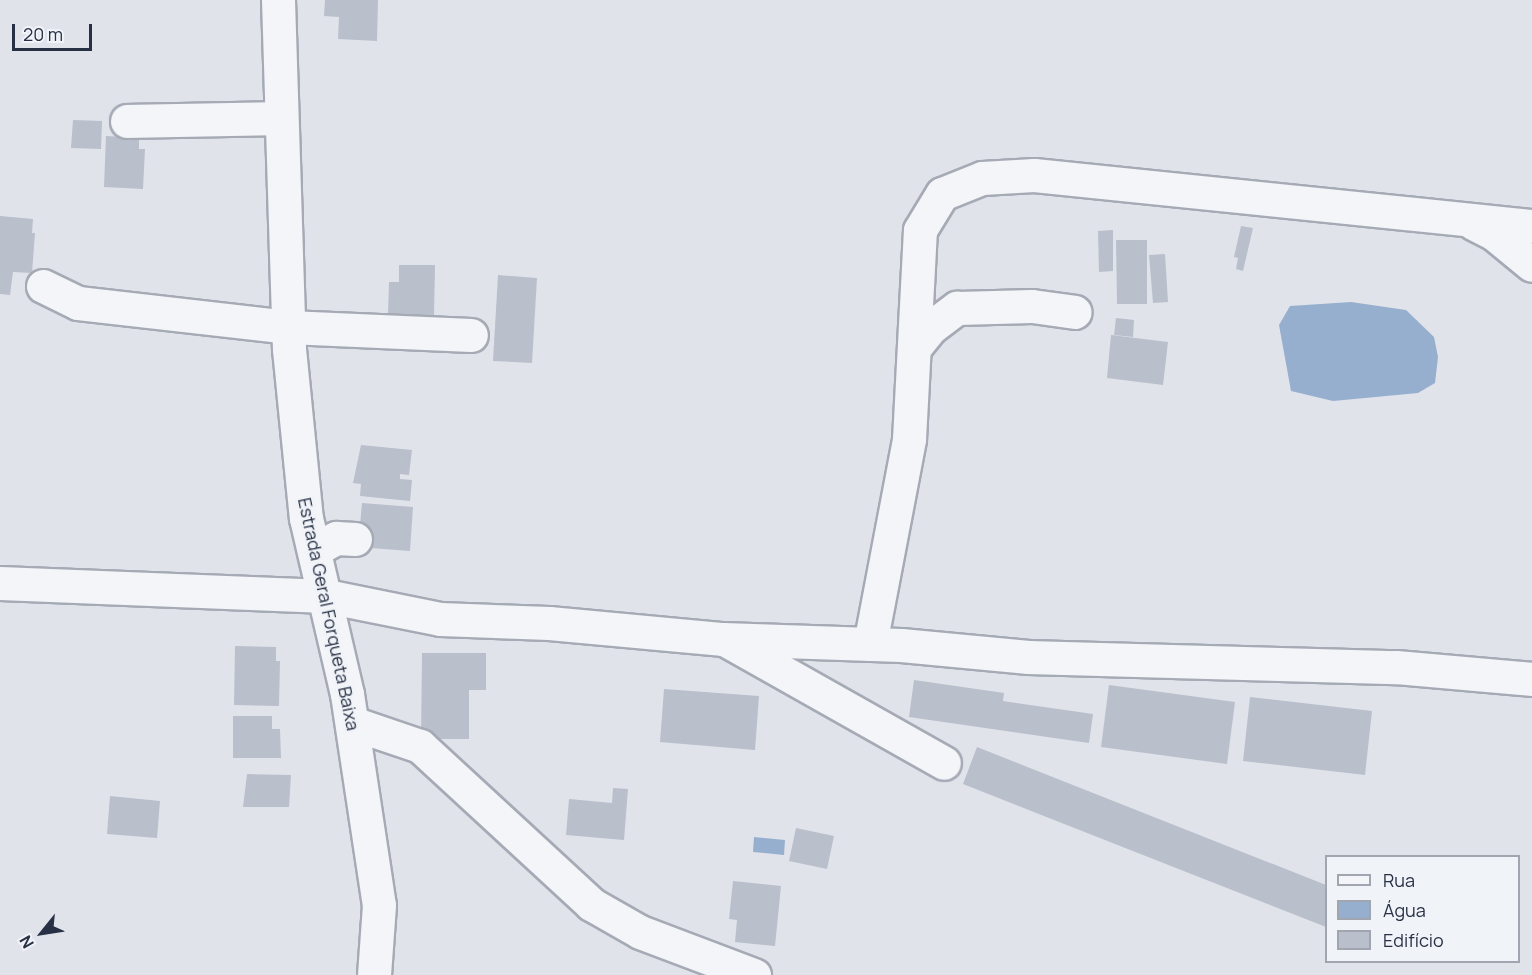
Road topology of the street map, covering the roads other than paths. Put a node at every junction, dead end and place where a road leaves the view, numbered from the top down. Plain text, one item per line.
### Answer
1 (278, 0) edge
2 (281, 118) junction
3 (127, 121) dead end
4 (1466, 220) junction
5 (1532, 226) edge
6 (1532, 265) edge
7 (43, 286) dead end
8 (1075, 312) dead end
9 (288, 327) junction
10 (471, 335) dead end
11 (914, 348) junction
12 (355, 539) dead end
13 (316, 549) junction
14 (0, 583) edge
15 (326, 596) junction
16 (723, 639) junction
17 (870, 644) junction
18 (1532, 679) edge
19 (352, 723) junction
20 (944, 763) dead end
21 (374, 975) edge
22 (754, 975) edge

1 - 2 street, Estrada Geral Forqueta Baixa
2 - 3 street
2 - 9 street, Estrada Geral Forqueta Baixa
4 - 5 street
4 - 6 street
4 - 11 street
7 - 9 street
8 - 11 street
9 - 10 street
9 - 13 street, Estrada Geral Forqueta Baixa
11 - 17 street
12 - 13 street
13 - 15 street, Estrada Geral Forqueta Baixa
14 - 15 street
15 - 16 street
15 - 19 street, Estrada Geral Forqueta Baixa
16 - 17 street
16 - 20 street
17 - 18 street
19 - 21 street, Estrada Geral Forqueta Baixa
19 - 22 street

